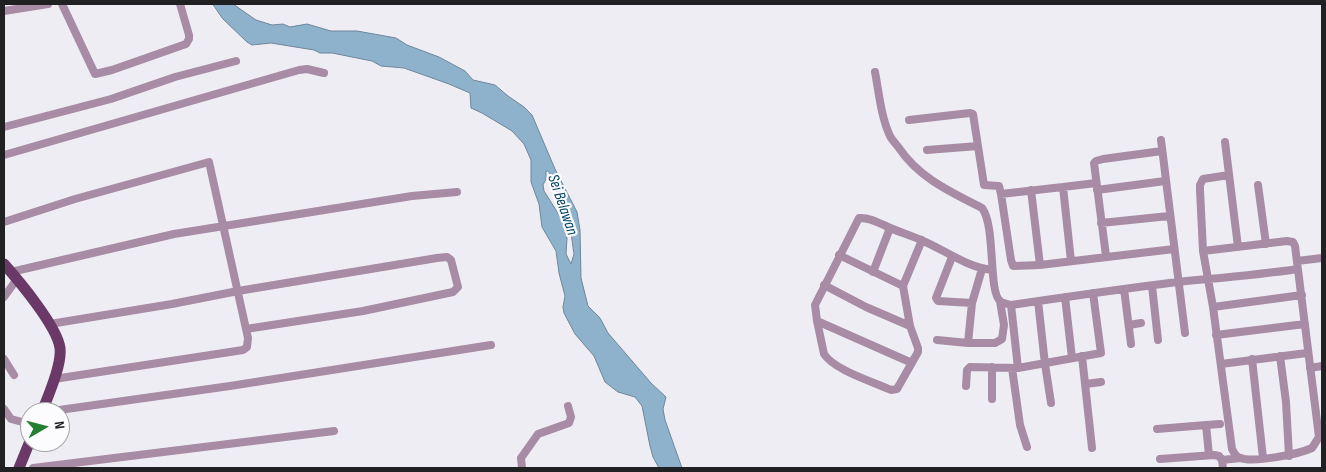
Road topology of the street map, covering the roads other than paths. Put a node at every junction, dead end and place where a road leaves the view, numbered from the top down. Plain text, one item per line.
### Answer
1 (48, 4) edge
2 (62, 4) edge
3 (180, 4) edge
4 (4, 11) edge
5 (236, 60) dead end
6 (876, 72) dead end
7 (324, 73) dead end
8 (909, 120) dead end
9 (4, 127) edge
10 (1161, 140) dead end
11 (1225, 142) dead end
12 (978, 146) junction
13 (927, 150) dead end
14 (1162, 151) junction
15 (4, 155) edge
16 (1229, 174) junction
17 (1166, 181) junction
18 (1258, 185) dead end
19 (1063, 187) junction
20 (1096, 187) junction
21 (1031, 190) junction
22 (457, 192) dead end
23 (1001, 194) junction
24 (1169, 216) junction
25 (4, 222) edge
26 (1101, 223) junction
27 (224, 226) junction
28 (890, 228) junction
29 (922, 240) junction
30 (1266, 244) junction
31 (1238, 247) junction
32 (1174, 249) junction
33 (1203, 251) junction
34 (839, 256) junction
35 (1106, 256) junction
36 (952, 257) junction
37 (1322, 258) edge
38 (1071, 261) junction
39 (1040, 265) junction
40 (1297, 265) junction
41 (982, 269) junction
42 (992, 270) junction
43 (10, 272) edge
44 (873, 272) junction
45 (1208, 280) junction
46 (1178, 282) junction
47 (824, 286) junction
48 (903, 286) junction
49 (1152, 286) junction
50 (1124, 289) junction
51 (238, 291) junction
52 (1093, 293) junction
53 (1302, 295) junction
54 (1065, 296) junction
55 (4, 297) edge
56 (1000, 302) junction
57 (1038, 302) junction
58 (972, 303) junction
59 (1011, 305) junction
60 (1213, 307) junction
61 (817, 321) junction
62 (1141, 323) dead end
63 (50, 324) junction
64 (1305, 324) junction
65 (1129, 325) junction
66 (910, 326) junction
67 (246, 329) junction
68 (1185, 333) dead end
69 (1216, 335) junction
70 (937, 340) dead end
71 (1158, 340) dead end
72 (968, 343) junction
73 (1131, 344) dead end
74 (491, 345) dead end
75 (1307, 353) junction
76 (1082, 356) junction
77 (1280, 356) junction
78 (1072, 358) junction
79 (4, 359) edge
80 (1252, 359) junction
81 (912, 363) junction
82 (1045, 364) junction
83 (1221, 364) junction
84 (1322, 366) edge
85 (992, 368) junction
86 (1015, 368) junction
87 (1310, 368) junction
88 (14, 375) dead end
89 (54, 379) junction
90 (1101, 382) dead end
91 (1086, 384) junction
92 (966, 386) dead end
93 (1318, 396) edge
94 (992, 399) dead end
95 (47, 402) edge
96 (1052, 403) dead end
97 (568, 406) dead end
98 (70, 408) edge
99 (4, 409) edge
100 (20, 421) edge
101 (1220, 424) dead end
102 (1206, 425) junction
103 (1320, 425) edge
104 (1157, 429) dead end
105 (334, 431) dead end
106 (1027, 447) dead end
107 (1092, 448) dead end
108 (26, 452) edge
109 (1209, 456) junction
110 (1290, 456) junction
111 (1240, 458) junction
112 (1264, 458) junction
113 (1160, 460) dead end
114 (1223, 464) edge
115 (19, 468) edge
116 (33, 468) edge
117 (522, 468) edge

1 - 4 street
2 - 3 street
5 - 9 street
6 - 42 street
7 - 15 street
8 - 12 street
10 - 14 street
11 - 16 street
12 - 13 street
12 - 23 street
14 - 17 street
14 - 20 street
16 - 31 street
16 - 33 street
17 - 20 street
17 - 24 street
18 - 30 street
19 - 20 street
19 - 21 street
19 - 38 street
20 - 26 street
21 - 23 street
21 - 39 street
22 - 27 street
23 - 39 street
24 - 26 street
24 - 32 street
25 - 27 street
26 - 35 street
27 - 43 street
27 - 51 street
28 - 29 street
28 - 34 street
28 - 44 street
29 - 36 street
29 - 48 street
30 - 31 street
30 - 40 street
31 - 33 street
32 - 35 street
32 - 46 street
33 - 45 street
34 - 44 street
34 - 47 street
35 - 38 street
36 - 41 street
36 - 58 street
37 - 40 street
38 - 39 street
40 - 45 street
40 - 53 street
41 - 42 street
41 - 58 street
42 - 56 street
43 - 55 street
43 - 63 main road
44 - 48 street
45 - 46 street
45 - 60 street
46 - 49 street
46 - 68 street
47 - 61 street
47 - 66 street
48 - 66 street
49 - 50 street
49 - 71 street
50 - 52 street
50 - 65 street
51 - 63 street
51 - 67 street
51 - 67 street
52 - 54 street
52 - 76 street
53 - 60 street
53 - 64 street
54 - 57 street
54 - 78 street
56 - 59 street
56 - 72 street
57 - 59 street
57 - 82 street
58 - 72 street
59 - 86 street
60 - 69 street
61 - 81 street
61 - 81 street
62 - 65 street
63 - 89 main road
64 - 69 street
64 - 75 street
65 - 73 street
66 - 81 street
67 - 89 street
69 - 83 street
70 - 72 street
74 - 98 street
75 - 77 street
75 - 87 street
76 - 78 street
76 - 91 street
77 - 80 street
77 - 110 street
78 - 82 street
79 - 88 street
80 - 83 street
80 - 112 street
82 - 86 street
82 - 96 street
83 - 111 street
84 - 87 street
85 - 86 street
85 - 92 street
85 - 94 street
86 - 106 street
87 - 93 street
89 - 95 main road
90 - 91 street
91 - 107 street
93 - 103 street
97 - 117 street
99 - 100 street
101 - 102 street
102 - 104 street
102 - 109 street
103 - 110 street
105 - 116 street
108 - 115 main road
109 - 113 street
109 - 114 street
110 - 112 street
111 - 112 street
111 - 114 street

